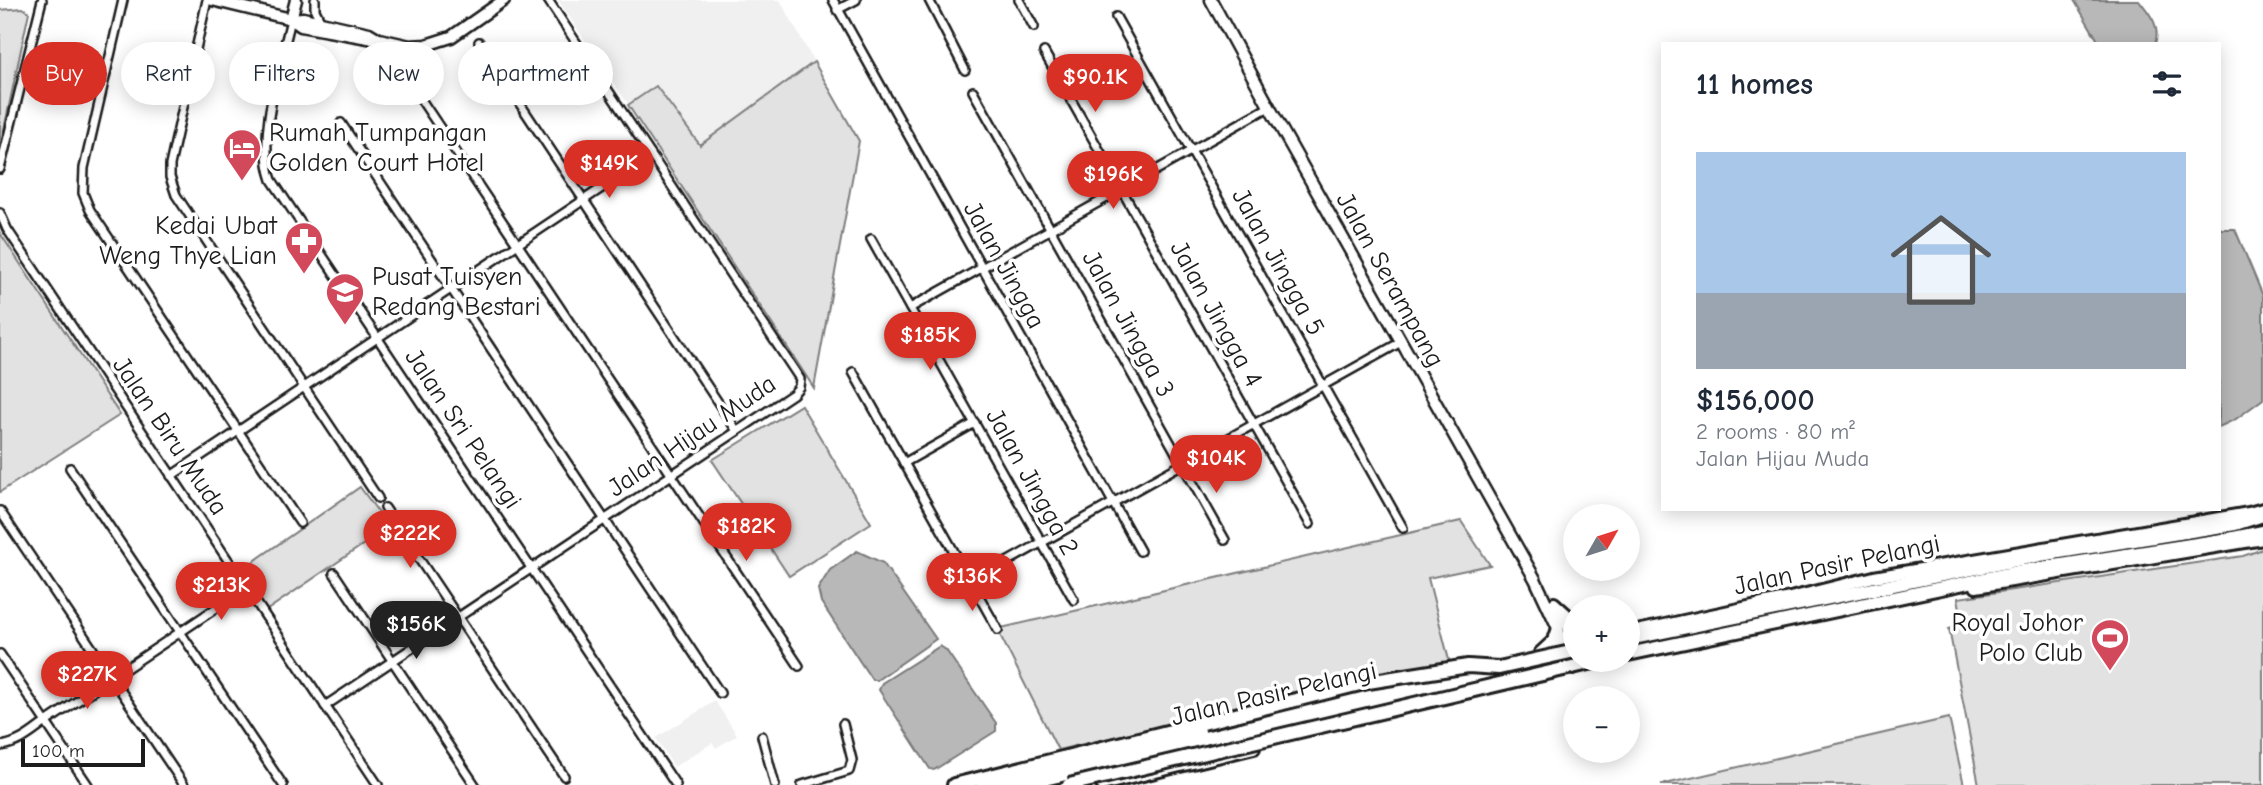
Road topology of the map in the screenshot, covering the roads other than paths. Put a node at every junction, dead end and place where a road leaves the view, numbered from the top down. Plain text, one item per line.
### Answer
1 (42, 0) edge
2 (124, 0) edge
3 (209, 0) edge
4 (296, 0) edge
5 (315, 0) edge
6 (505, 0) edge
7 (548, 0) edge
8 (833, 0) edge
9 (856, 0) edge
10 (929, 0) edge
11 (1019, 0) edge
12 (1212, 0) edge
13 (837, 10) junction
14 (1116, 17) dead end
15 (291, 19) junction
16 (321, 22) junction
17 (1034, 27) dead end
18 (379, 39) junction
19 (1044, 52) dead end
20 (965, 70) dead end
21 (973, 91) dead end
22 (424, 105) edge
23 (520, 105) edge
24 (1269, 107) junction
25 (341, 123) dead end
26 (1191, 151) junction
27 (651, 155) junction
28 (0, 169) edge
29 (1122, 190) junction
30 (583, 200) junction
31 (0, 213) edge
32 (1051, 229) junction
33 (872, 239) dead end
34 (517, 244) junction
35 (981, 268) junction
36 (451, 288) junction
37 (910, 308) junction
38 (377, 338) junction
39 (1401, 342) junction
40 (853, 372) dead end
41 (1323, 385) junction
42 (304, 387) junction
43 (975, 423) junction
44 (1254, 424) junction
45 (238, 431) junction
46 (737, 431) junction
47 (904, 463) junction
48 (1182, 464) junction
49 (70, 468) dead end
50 (670, 475) junction
51 (171, 476) junction
52 (378, 498) dead end
53 (1113, 503) junction
54 (385, 508) dead end
55 (2263, 509) edge
56 (0, 511) edge
57 (2263, 515) edge
58 (604, 519) junction
59 (300, 523) dead end
60 (1310, 524) dead end
61 (1403, 528) dead end
62 (2263, 532) edge
63 (1225, 540) dead end
64 (2263, 540) edge
65 (1042, 543) junction
66 (1140, 551) dead end
67 (531, 568) junction
68 (334, 573) dead end
69 (1535, 579) junction
70 (971, 582) junction
71 (246, 588) junction
72 (1074, 600) dead end
73 (1554, 603) junction
74 (1563, 611) edge
75 (1563, 616) edge
76 (458, 617) junction
77 (1558, 628) junction
78 (1640, 629) edge
79 (998, 630) dead end
80 (180, 632) junction
81 (1563, 634) edge
82 (1640, 637) edge
83 (1563, 647) edge
84 (1563, 648) edge
85 (1640, 652) edge
86 (1540, 653) junction
87 (1640, 653) edge
88 (0, 654) edge
89 (392, 661) junction
90 (799, 666) dead end
91 (1499, 668) junction
92 (1563, 669) edge
93 (1563, 671) edge
94 (112, 678) junction
95 (720, 693) dead end
96 (325, 706) junction
97 (46, 722) junction
98 (844, 724) dead end
99 (761, 736) dead end
100 (0, 746) edge
101 (564, 776) dead end
102 (88, 785) edge
103 (184, 785) edge
104 (282, 785) edge
105 (379, 785) edge
106 (475, 785) edge
107 (676, 785) edge
108 (775, 785) edge
109 (802, 785) edge
110 (954, 785) edge
111 (982, 785) edge
112 (1019, 785) edge
113 (1069, 785) edge
114 (1102, 785) edge

1 - 28 street
2 - 45 street
3 - 15 main road
3 - 42 street
4 - 15 main road, Jalan Sri Pelangi
5 - 16 street
6 - 18 main road
7 - 27 street, Jalan Hijau Muda
8 - 13 street, Jalan Jingga
9 - 13 street
10 - 20 street
11 - 17 street
12 - 24 main road, Jalan Serampang
13 - 35 street, Jalan Jingga
14 - 26 street, Jalan Jingga 5
15 - 16 main road
15 - 18 main road
15 - 38 street, Jalan Sri Pelangi
16 - 18 main road
19 - 29 street, Jalan Jingga 4
21 - 32 street, Jalan Jingga 3
22 - 34 street
23 - 30 street
24 - 26 street
24 - 39 main road, Jalan Serampang
25 - 36 street
26 - 29 street
26 - 41 street, Jalan Jingga 5
27 - 30 street
27 - 46 street, Jalan Hijau Muda
29 - 32 street
29 - 44 street, Jalan Jingga 4
30 - 34 street
30 - 46 street
31 - 51 street, Jalan Biru Muda
32 - 35 street
32 - 48 street, Jalan Jingga 3
33 - 37 street, Jalan Jingga 2
34 - 36 street
34 - 50 street
35 - 37 street
35 - 53 street, Jalan Jingga
36 - 38 street
36 - 58 street
37 - 43 street, Jalan Jingga 2
38 - 42 street
38 - 67 street, Jalan Sri Pelangi
39 - 41 street
39 - 69 main road, Jalan Serampang
40 - 47 street
41 - 44 street
41 - 61 street, Jalan Jingga 5
42 - 45 street
42 - 52 street
43 - 47 street
43 - 65 street, Jalan Jingga 2
44 - 48 street
44 - 60 street, Jalan Jingga 4
45 - 51 street
45 - 59 street
46 - 50 street, Jalan Hijau Muda
47 - 70 street
48 - 53 street
48 - 63 street, Jalan Jingga 3
49 - 80 street
50 - 58 street, Jalan Hijau Muda
50 - 90 street
51 - 71 street, Jalan Biru Muda
53 - 65 street
53 - 66 street, Jalan Jingga
54 - 76 street
55 - 78 main road, Jalan Pasir Pelangi
56 - 94 street
57 - 82 highway
58 - 67 street, Jalan Hijau Muda
58 - 95 street
62 - 85 highway
64 - 87 main road, Jalan Pasir Pelangi
65 - 70 street
65 - 72 street, Jalan Jingga 2
67 - 76 street, Jalan Hijau Muda
67 - 107 street, Jalan Sri Pelangi
68 - 89 street
69 - 73 main road, Jalan Serampang
69 - 77 main road, Jalan Serampang
70 - 79 street
71 - 80 street
71 - 96 street, Jalan Biru Muda
73 - 74 main road
73 - 75 main road, Jalan Serampang
76 - 89 street, Jalan Hijau Muda
76 - 101 street
77 - 81 main road, Jalan Serampang
77 - 86 main road
80 - 94 street
80 - 104 street
83 - 86 main road, Jalan Pasir Pelangi
84 - 91 highway, bridge
86 - 111 main road, Jalan Pasir Pelangi
88 - 97 street
89 - 96 street, Jalan Hijau Muda
89 - 106 street
91 - 110 highway, bridge
91 - 112 highway
92 - 113 highway, bridge
93 - 114 main road, Jalan Pasir Pelangi
94 - 97 street
94 - 103 street
96 - 105 street, Jalan Biru Muda
97 - 100 street
97 - 102 street
98 - 109 street
99 - 108 street

